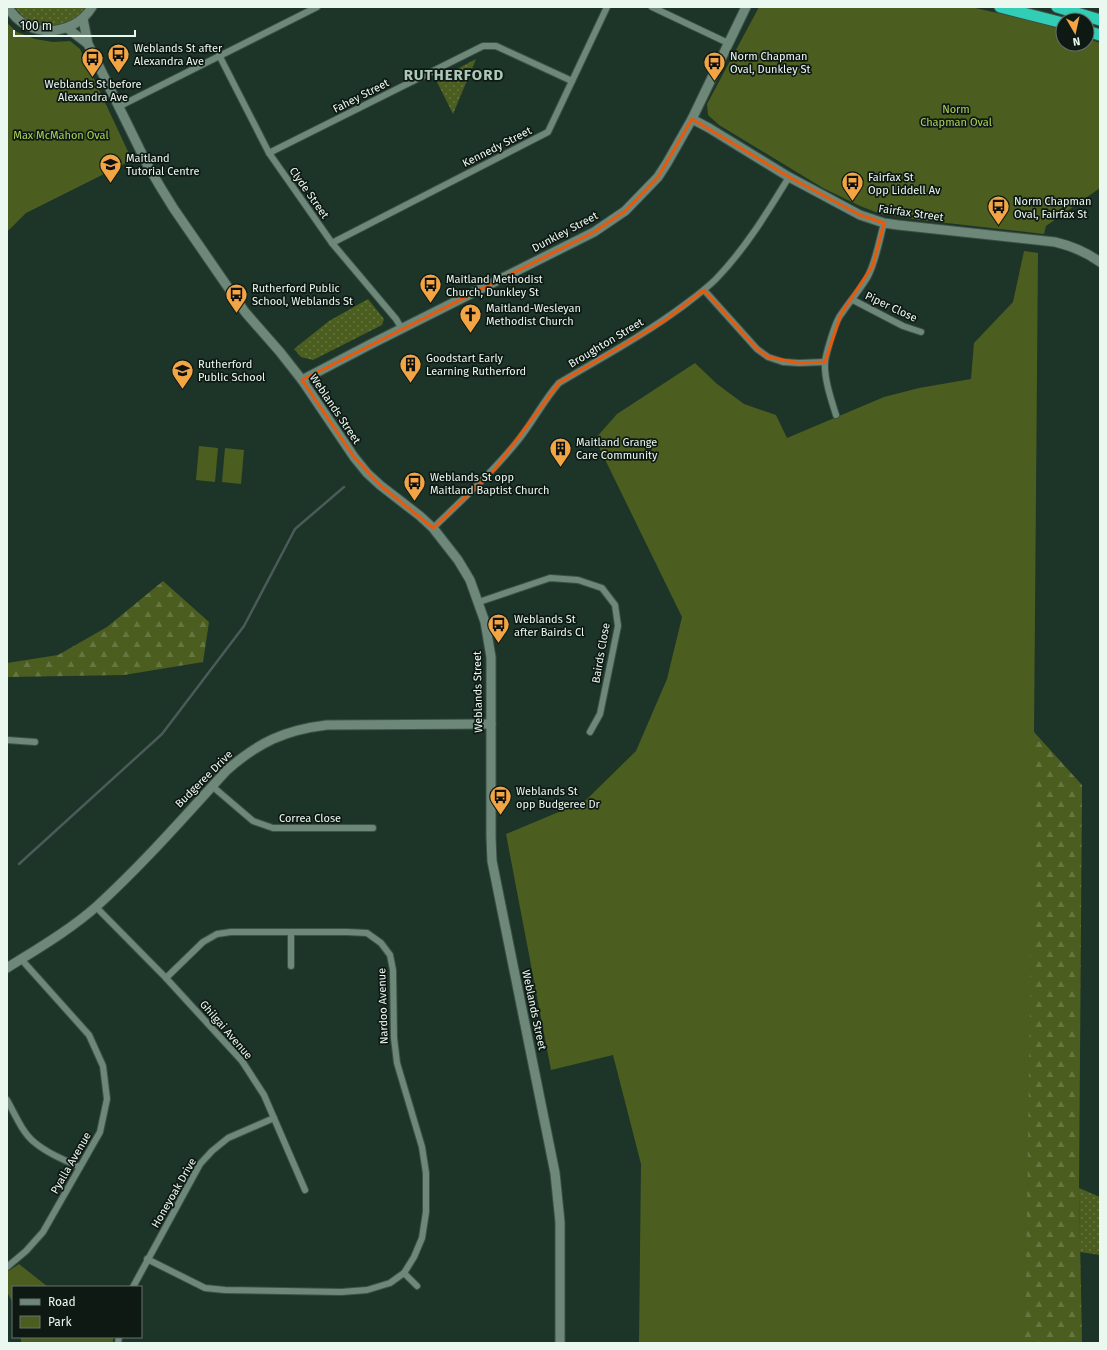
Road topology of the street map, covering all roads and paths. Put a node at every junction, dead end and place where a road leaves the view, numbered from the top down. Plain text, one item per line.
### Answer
1 (8, 7) edge
2 (92, 7) edge
3 (317, 7) edge
4 (607, 7) edge
5 (652, 7) edge
6 (746, 7) edge
7 (1000, 7) edge
8 (1057, 7) edge
9 (83, 19) junction
10 (1100, 20) edge
11 (1055, 21) edge
12 (67, 28) junction
13 (728, 43) junction
14 (88, 44) junction
15 (219, 56) junction
16 (572, 81) junction
17 (120, 106) junction
18 (692, 119) junction
19 (269, 153) junction
20 (789, 178) junction
21 (884, 223) junction
22 (332, 243) junction
23 (1100, 262) edge
24 (704, 290) junction
25 (853, 300) junction
26 (402, 329) junction
27 (921, 332) dead end
28 (825, 362) junction
29 (302, 380) junction
30 (836, 415) dead end
31 (433, 528) junction
32 (478, 602) junction
33 (491, 724) junction
34 (590, 732) dead end
35 (7, 740) edge
36 (34, 742) dead end
37 (212, 786) junction
38 (373, 828) dead end
39 (96, 907) junction
40 (291, 932) junction
41 (21, 959) junction
42 (291, 966) dead end
43 (7, 968) edge
44 (166, 978) junction
45 (7, 1100) edge
46 (274, 1118) junction
47 (80, 1167) junction
48 (305, 1190) dead end
49 (148, 1259) junction
50 (7, 1267) edge
51 (404, 1273) junction
52 (134, 1286) edge
53 (417, 1286) dead end
54 (560, 1343) edge

1 - 12 street
2 - 9 street
3 - 15 street
4 - 16 street, Kennedy Street
5 - 13 street
6 - 13 street, Dunkley Street
7 - 11 highway
8 - 10 highway
9 - 12 street
9 - 14 street, Weblands Street
12 - 14 street, Weblands Street
13 - 18 street, Dunkley Street
14 - 17 street, Weblands Street
15 - 17 street
15 - 19 street, Clyde Street
16 - 19 street, Fahey Street
16 - 22 street, Kennedy Street
17 - 29 street, Weblands Street
18 - 20 street, Fairfax Street
18 - 26 street, Dunkley Street
19 - 22 street, Clyde Street
20 - 21 street, Fairfax Street
20 - 24 street, Broughton Street
21 - 23 street, Fairfax Street
21 - 25 street
22 - 26 street, Clyde Street
24 - 28 street
24 - 31 street, Broughton Street
25 - 27 street, Piper Close
25 - 28 street
26 - 29 street, Dunkley Street
28 - 30 street
29 - 31 street, Weblands Street
31 - 32 street, Weblands Street
32 - 33 street, Weblands Street
32 - 34 street, Bairds Close
33 - 37 street, Budgeree Drive
33 - 54 street, Weblands Street
35 - 36 street
37 - 38 street, Correa Close
37 - 39 street, Budgeree Drive
39 - 41 street, Budgeree Drive
39 - 44 street, Ghilgai Avenue
40 - 42 street
40 - 44 street, Nardoo Avenue
40 - 51 street, Nardoo Avenue
41 - 43 street, Budgeree Drive
41 - 47 street, Pyalla Avenue
44 - 46 street, Ghilgai Avenue
45 - 47 street
46 - 48 street, Ghilgai Avenue
46 - 49 street, Honeyoak Drive
47 - 50 street, Pyalla Avenue
49 - 51 street, Nardoo Avenue
49 - 52 street, Honeyoak Drive
51 - 53 street

